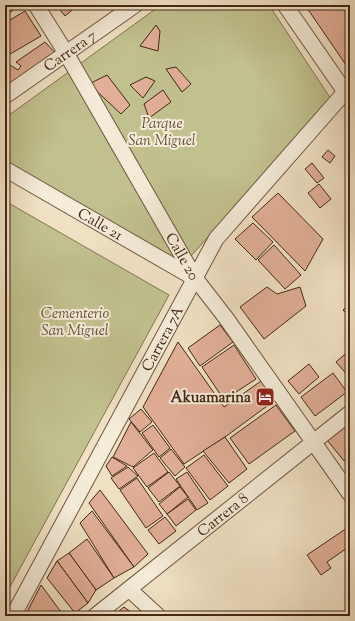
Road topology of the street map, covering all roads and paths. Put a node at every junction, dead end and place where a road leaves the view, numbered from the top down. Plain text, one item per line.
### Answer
1 (36, 5) edge
2 (135, 5) edge
3 (285, 5) edge
4 (66, 53) junction
5 (348, 93) edge
6 (5, 96) edge
7 (5, 169) edge
8 (195, 278) junction
9 (350, 413) edge
10 (314, 442) junction
11 (350, 494) edge
12 (130, 590) junction
13 (13, 616) edge
14 (95, 616) edge
15 (158, 616) edge

1 - 4 street, Calle 20
2 - 4 street, Carrera 7
3 - 5 street
4 - 6 street, Carrera 7
4 - 8 street, Calle 20
5 - 8 street, Carrera 7A
7 - 8 street, Calle 21
8 - 10 street, Calle 20
8 - 13 street, Carrera 7A
9 - 10 street, Carrera 8
10 - 11 street, Calle 20
10 - 12 street, Carrera 8
12 - 14 street, Carrera 8
12 - 15 street

